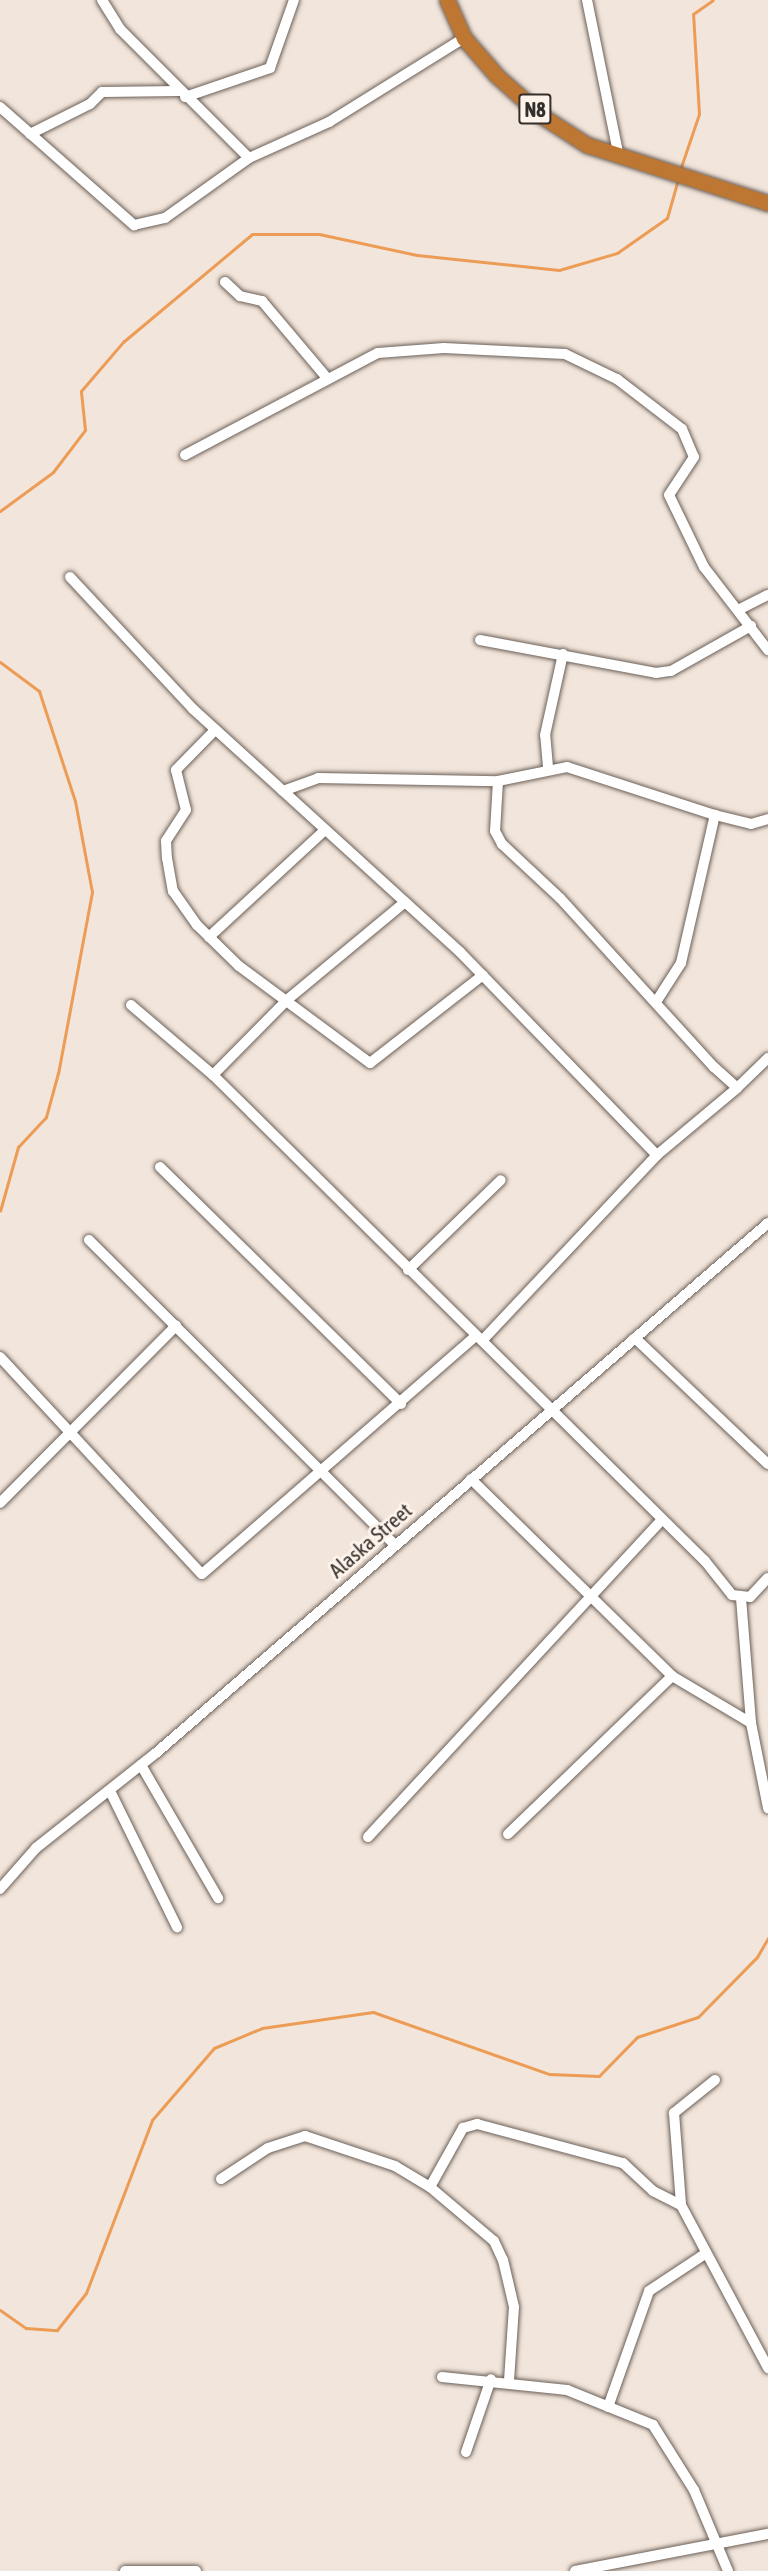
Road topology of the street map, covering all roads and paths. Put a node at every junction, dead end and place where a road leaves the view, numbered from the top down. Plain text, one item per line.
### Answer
1 (102, 0) edge
2 (294, 0) edge
3 (447, 0) edge
4 (587, 0) edge
5 (464, 38) junction
6 (182, 94) junction
7 (0, 107) edge
8 (30, 134) junction
9 (619, 157) junction
10 (249, 158) junction
11 (768, 192) edge
12 (747, 193) junction
13 (768, 203) edge
14 (225, 282) dead end
15 (328, 379) junction
16 (185, 455) dead end
17 (70, 577) dead end
18 (768, 595) edge
19 (740, 609) junction
20 (751, 626) junction
21 (480, 639) dead end
22 (768, 650) edge
23 (563, 654) junction
24 (215, 730) junction
25 (548, 767) junction
26 (498, 782) junction
27 (283, 790) junction
28 (715, 816) junction
29 (768, 819) edge
30 (325, 830) junction
31 (405, 902) junction
32 (209, 937) junction
33 (483, 975) junction
34 (286, 1000) junction
35 (656, 1002) junction
36 (131, 1005) dead end
37 (768, 1058) edge
38 (213, 1075) junction
39 (737, 1088) junction
40 (657, 1155) junction
41 (160, 1167) dead end
42 (501, 1180) dead end
43 (768, 1223) edge
44 (89, 1239) dead end
45 (408, 1270) junction
46 (176, 1326) junction
47 (479, 1338) junction
48 (635, 1338) junction
49 (0, 1357) edge
50 (401, 1404) junction
51 (551, 1410) junction
52 (70, 1434) junction
53 (768, 1464) edge
54 (321, 1470) junction
55 (471, 1479) junction
56 (0, 1503) edge
57 (662, 1519) junction
58 (394, 1545) junction
59 (768, 1578) edge
60 (741, 1598) junction
61 (590, 1599) junction
62 (672, 1676) junction
63 (751, 1722) junction
64 (141, 1765) junction
65 (766, 1785) edge
66 (110, 1791) junction
67 (768, 1808) edge
68 (508, 1834) dead end
69 (368, 1837) dead end
70 (0, 1888) edge
71 (218, 1898) dead end
72 (177, 1927) dead end
73 (715, 2080) dead end
74 (221, 2179) dead end
75 (430, 2187) junction
76 (681, 2205) junction
77 (705, 2254) junction
78 (768, 2368) edge
79 (442, 2377) dead end
80 (491, 2379) junction
81 (509, 2380) junction
82 (608, 2407) junction
83 (466, 2452) dead end
84 (768, 2534) edge
85 (717, 2544) junction
86 (125, 2571) edge
87 (196, 2571) edge
88 (575, 2571) edge
89 (728, 2571) edge

1 - 6 street
2 - 6 street
3 - 5 highway, N8
4 - 9 street
5 - 9 highway, N8
5 - 10 street
6 - 8 street
6 - 10 street
7 - 8 street
8 - 10 street
9 - 12 highway, N8
11 - 12 highway, N8
12 - 13 highway, N8
14 - 15 street
15 - 16 street
15 - 19 street
17 - 24 street
18 - 19 street
19 - 20 street
20 - 22 street
20 - 23 street
21 - 23 street
23 - 25 street
24 - 27 street
24 - 32 street
25 - 26 street
25 - 28 street
26 - 27 street
26 - 35 street
27 - 30 street
28 - 29 street
28 - 35 street
30 - 31 street
30 - 32 street
31 - 33 street
31 - 34 street
32 - 34 street
33 - 34 street
33 - 40 street
34 - 38 street
35 - 39 street
36 - 38 street
37 - 39 street
38 - 45 street
39 - 40 street
40 - 47 street
41 - 50 street
42 - 45 street
43 - 48 street, Alaska Street
44 - 46 street
45 - 47 street
46 - 52 street
46 - 54 street
47 - 50 street
47 - 51 street
48 - 51 street, Alaska Street
48 - 53 street
49 - 52 street
50 - 54 street
51 - 55 street, Alaska Street
51 - 57 street
52 - 54 street
52 - 56 street
54 - 58 street
55 - 58 street, Alaska Street
55 - 61 street
57 - 60 street
57 - 61 street
58 - 64 street, Alaska Street
59 - 60 street
60 - 63 street
61 - 62 street
61 - 69 street
62 - 63 street
62 - 68 street
63 - 65 street
64 - 66 street, Alaska Street
64 - 71 street
65 - 67 street
66 - 70 street, Alaska Street
66 - 72 street
73 - 76 street
74 - 75 street
75 - 76 street
75 - 81 street
76 - 77 street
77 - 78 street
77 - 82 street
79 - 80 street
80 - 81 street
80 - 83 street
81 - 82 street
82 - 85 street
84 - 85 street
85 - 88 street
85 - 89 street
86 - 87 street

